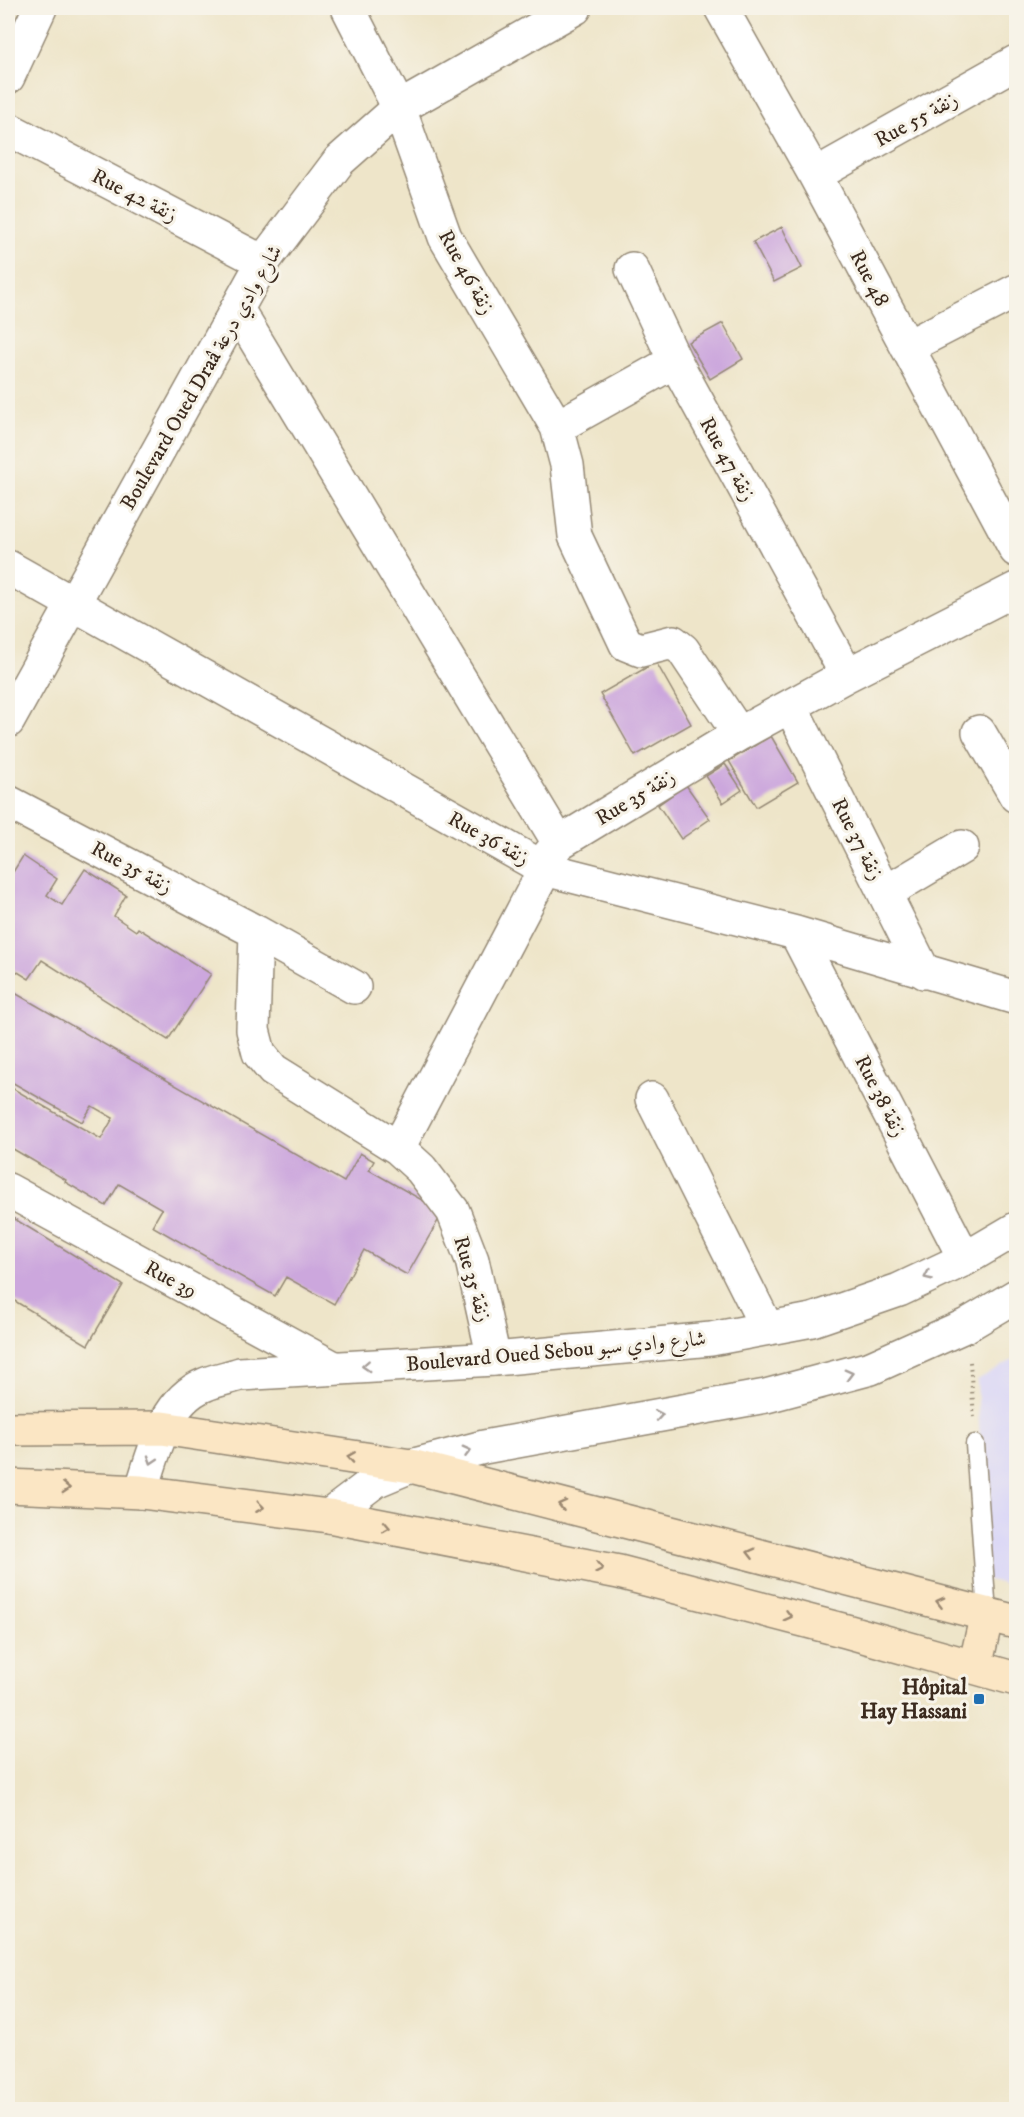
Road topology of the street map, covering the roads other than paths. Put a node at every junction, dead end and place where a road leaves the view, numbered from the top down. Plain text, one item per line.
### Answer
1 (40, 8) edge
2 (348, 8) edge
3 (575, 8) edge
4 (721, 8) edge
5 (1017, 62) edge
6 (8, 77) edge
7 (399, 108) junction
8 (8, 129) edge
9 (815, 175) junction
10 (263, 262) junction
11 (632, 269) dead end
12 (1017, 291) edge
13 (237, 309) junction
14 (908, 347) junction
15 (675, 361) junction
16 (557, 427) junction
17 (1006, 506) edge
18 (1017, 550) edge
19 (8, 567) edge
20 (1017, 589) edge
21 (72, 604) junction
22 (847, 675) junction
23 (790, 707) junction
24 (8, 721) edge
25 (979, 732) dead end
26 (739, 734) junction
27 (1017, 796) edge
28 (8, 802) edge
29 (962, 847) dead end
30 (552, 856) junction
31 (885, 893) junction
32 (256, 932) junction
33 (796, 933) junction
34 (924, 972) junction
35 (354, 987) dead end
36 (1017, 998) edge
37 (652, 1099) dead end
38 (398, 1148) junction
39 (8, 1190) edge
40 (1017, 1229) edge
41 (965, 1259) junction
42 (1017, 1296) edge
43 (767, 1328) junction
44 (494, 1359) junction
45 (334, 1368) junction
46 (162, 1428) junction
47 (8, 1429) edge
48 (975, 1444) road end
49 (411, 1466) junction
50 (8, 1486) edge
51 (141, 1492) junction
52 (329, 1516) junction
53 (1002, 1618) edge
54 (975, 1667) junction
55 (1017, 1679) edge

1 - 6 street
2 - 7 street, Rue 46 زنقة
3 - 7 street, Boulevard Oued Draâ شارع وادي درعة
4 - 9 street, Rue 48
5 - 9 street, Rue 55 زنقة
7 - 10 street, Boulevard Oued Draâ شارع وادي درعة
7 - 16 street, Rue 46 زنقة
8 - 10 street, Rue 42 زنقة
9 - 14 street, Rue 48
10 - 13 street, Boulevard Oued Draâ شارع وادي درعة
11 - 15 street, Rue 47 زنقة
12 - 14 street
13 - 21 street, Boulevard Oued Draâ شارع وادي درعة
13 - 30 street
14 - 17 street, Rue 48
15 - 16 street
15 - 22 street, Rue 47 زنقة
16 - 26 street, Rue 46 زنقة
17 - 18 street, Rue 48
19 - 21 street, Rue 36 زنقة
20 - 22 street, Rue 35 زنقة
21 - 24 street, Boulevard Oued Draâ شارع وادي درعة
21 - 30 street, Rue 36 زنقة
22 - 23 street, Rue 35 زنقة
23 - 26 street, Rue 35 زنقة
23 - 31 street, Rue 37 زنقة
25 - 27 street
26 - 30 street, Rue 35 زنقة
28 - 32 street, Rue 35 زنقة
29 - 31 street
30 - 33 street, Rue 36 زنقة
30 - 38 street
31 - 34 street, Rue 37 زنقة
32 - 35 street, Rue 35 زنقة
32 - 38 street, Rue 35 زنقة
33 - 34 street, Rue 36 زنقة
33 - 41 street, Rue 38 زنقة
34 - 36 street, Rue 36 زنقة
37 - 43 street
38 - 44 street, Rue 35 زنقة
39 - 45 street, Rue 39
40 - 41 street, Boulevard Oued Sebou شارع وادي سبو
41 -> 43 street, Boulevard Oued Sebou شارع وادي سبو
49 -> 42 street
43 - 44 street, Boulevard Oued Sebou شارع وادي سبو
44 -> 45 street, Boulevard Oued Sebou شارع وادي سبو
45 - 46 street, Boulevard Oued Sebou شارع وادي سبو
46 - 47 main road
49 -> 46 main road
46 -> 51 street, Boulevard Oued Sebou شارع وادي سبو
48 - 53 lane
49 - 52 street
53 -> 49 main road
50 -> 51 main road
51 -> 52 main road
52 -> 54 main road
53 - 54 main road
54 - 55 main road

